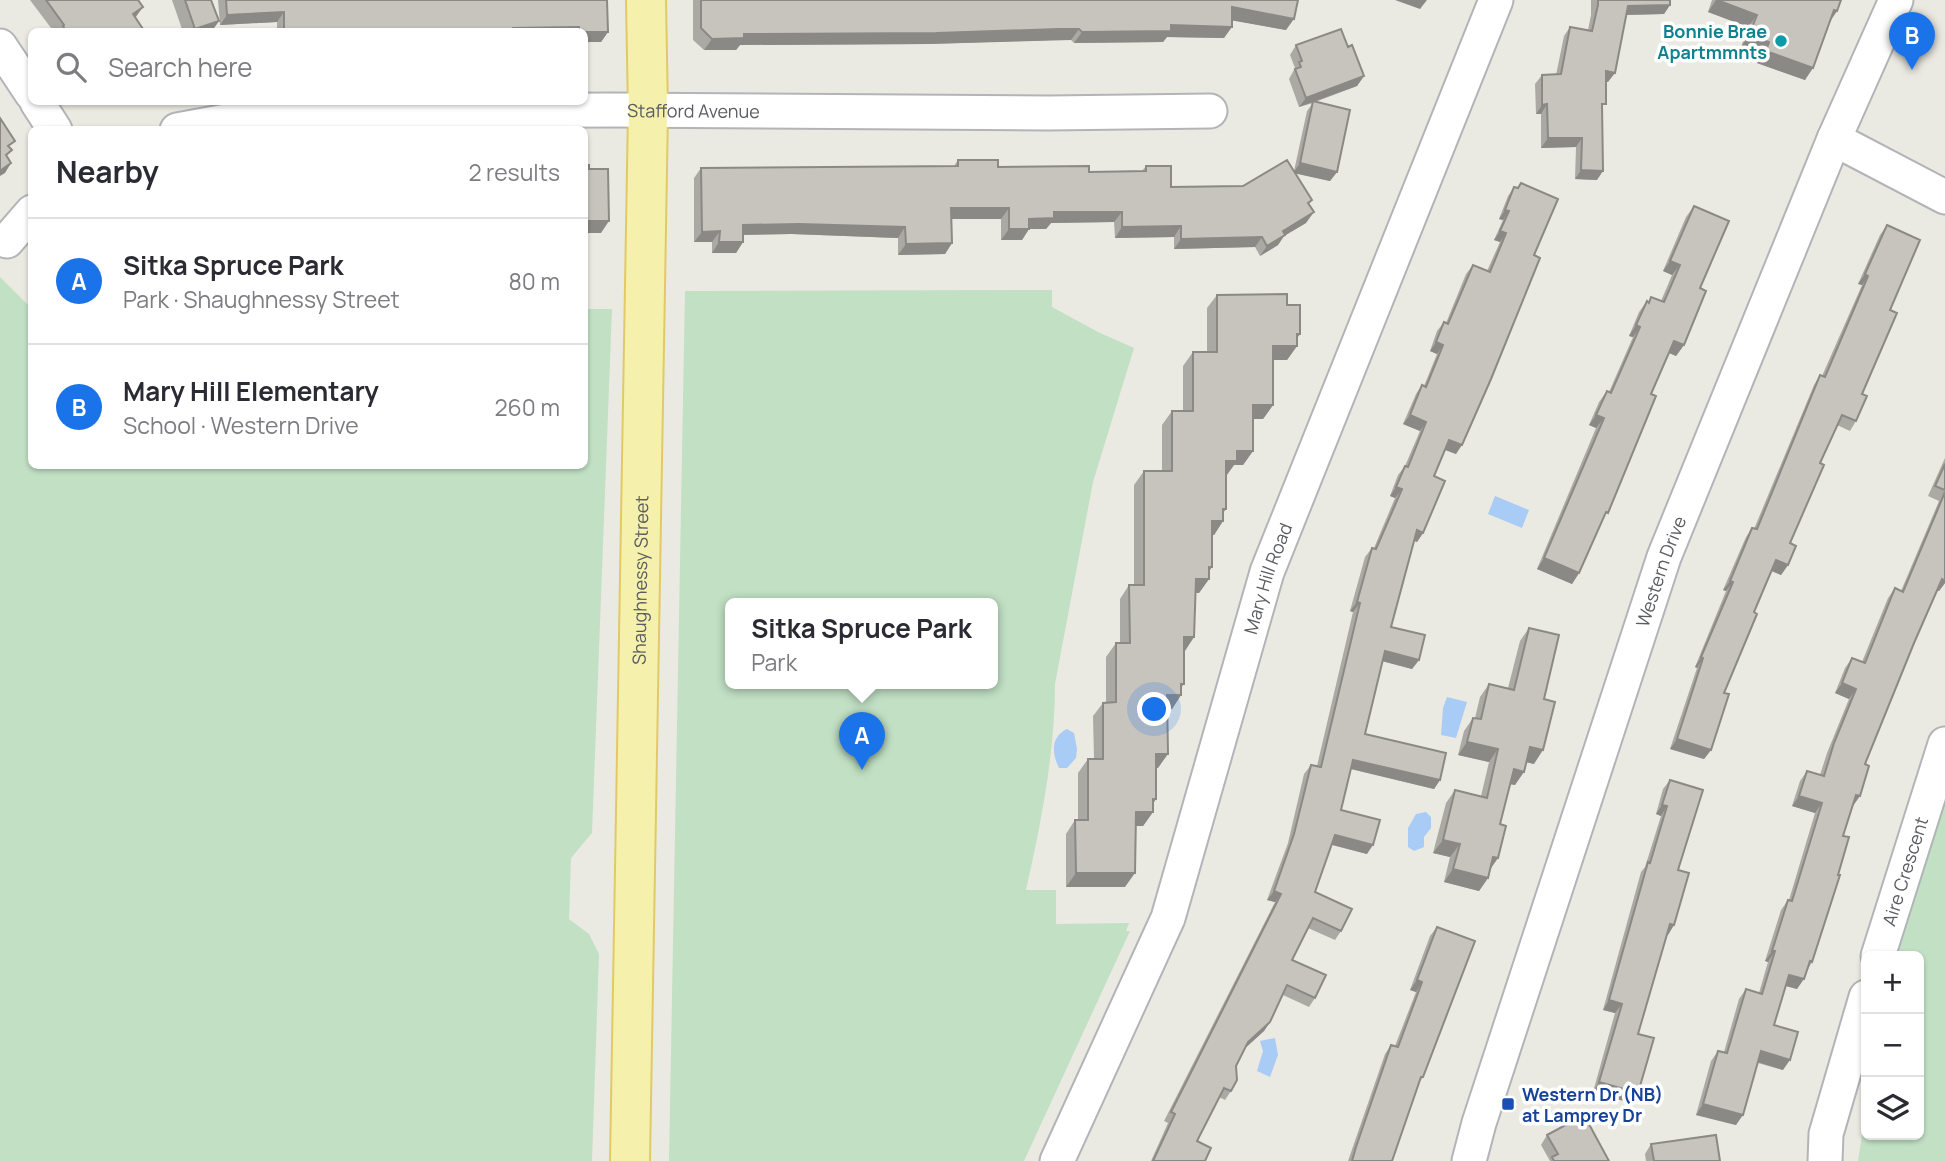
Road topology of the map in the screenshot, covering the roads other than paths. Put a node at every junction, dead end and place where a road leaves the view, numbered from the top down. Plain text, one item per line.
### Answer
1 (646, 0) edge
2 (1496, 0) edge
3 (1896, 0) edge
4 (0, 46) edge
5 (28, 87) edge
6 (39, 105) edge
7 (648, 110) junction
8 (1210, 111) dead end
9 (52, 126) edge
10 (199, 126) edge
11 (1834, 139) junction
12 (1945, 197) edge
13 (28, 217) edge
14 (7, 241) dead end
15 (1945, 744) edge
16 (1880, 951) edge
17 (1861, 1014) edge
18 (631, 1161) edge
19 (1057, 1161) edge
20 (1469, 1161) edge
21 (1825, 1161) edge

1 - 7 main road, Shaughnessy Street
2 - 19 street, Mary Hill Road
3 - 11 street, Western Drive
4 - 5 street
6 - 9 street
7 - 8 street, Stafford Avenue
7 - 10 street, Stafford Avenue
7 - 18 main road, Shaughnessy Street
11 - 12 street
11 - 20 street, Western Drive
13 - 14 street
15 - 16 street, Aire Crescent
17 - 21 street

